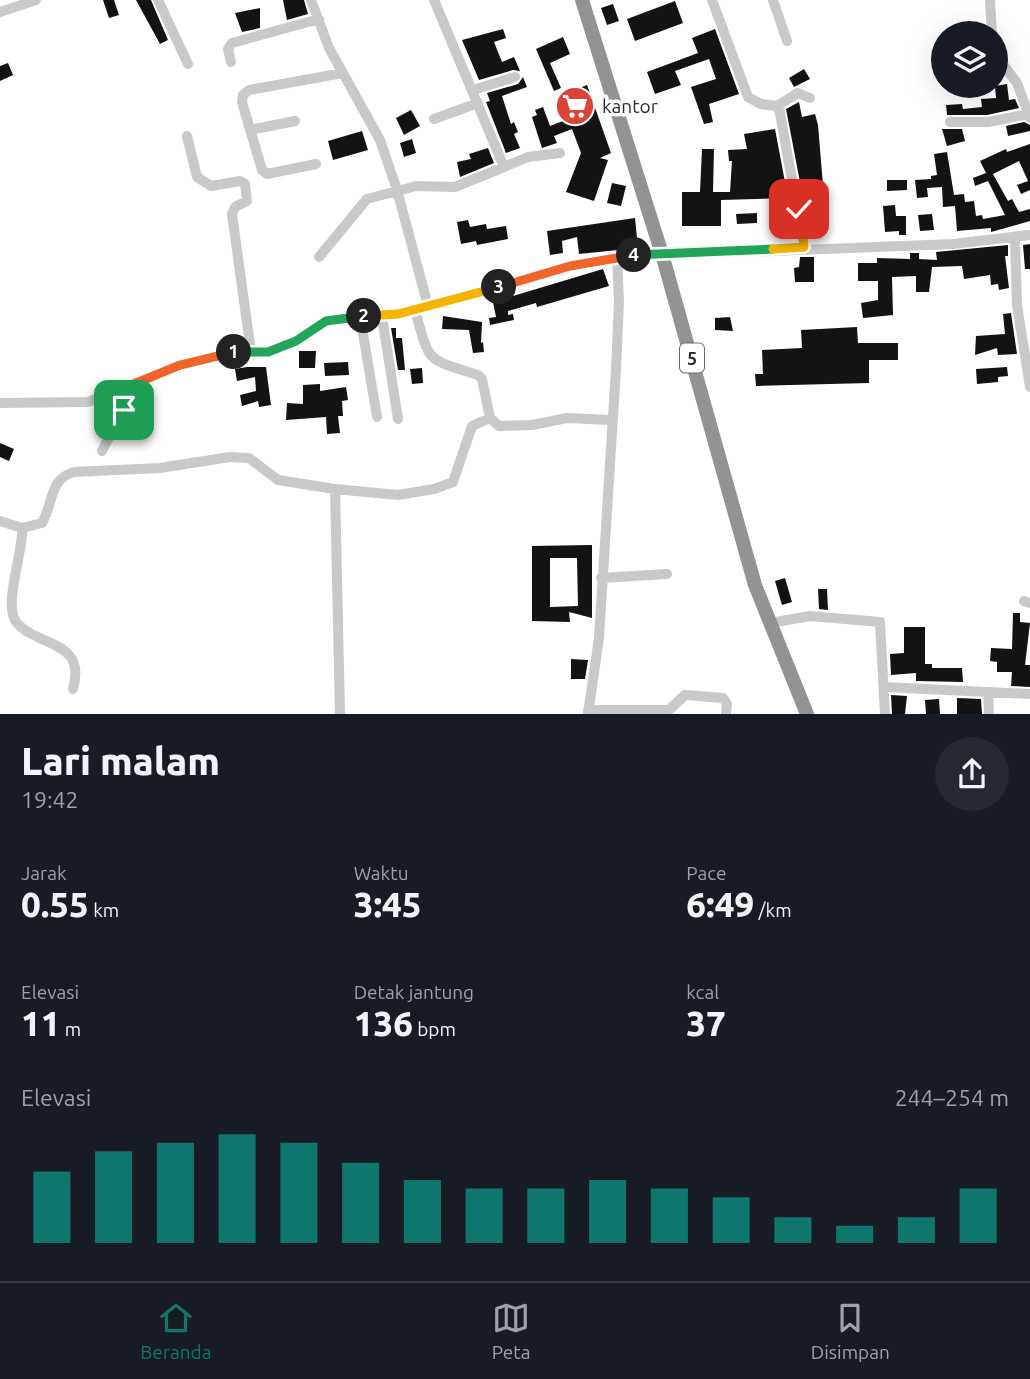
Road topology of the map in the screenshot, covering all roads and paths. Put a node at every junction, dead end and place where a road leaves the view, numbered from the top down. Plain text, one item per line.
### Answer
1 (36, 0) edge
2 (158, 0) edge
3 (311, 0) edge
4 (434, 0) edge
5 (582, 0) edge
6 (712, 0) edge
7 (773, 0) edge
8 (990, 0) edge
9 (0, 12) edge
10 (318, 19) junction
11 (991, 21) edge
12 (787, 41) dead end
13 (231, 62) dead end
14 (188, 64) dead end
15 (1008, 71) edge
16 (343, 73) junction
17 (515, 77) dead end
18 (473, 90) junction
19 (810, 98) dead end
20 (478, 103) junction
21 (777, 106) junction
22 (1029, 116) edge
23 (434, 119) dead end
24 (295, 121) dead end
25 (950, 122) dead end
26 (250, 130) junction
27 (187, 136) dead end
28 (560, 153) dead end
29 (316, 164) dead end
30 (504, 167) junction
31 (397, 190) junction
32 (1030, 236) edge
33 (1015, 237) junction
34 (804, 247) junction
35 (662, 254) junction
36 (320, 257) dead end
37 (617, 257) junction
38 (428, 306) junction
39 (415, 310) junction
40 (360, 316) junction
41 (382, 317) junction
42 (1025, 317) edge
43 (251, 352) junction
44 (1030, 387) edge
45 (124, 388) junction
46 (0, 403) edge
47 (377, 417) dead end
48 (490, 418) junction
49 (398, 419) dead end
50 (612, 419) junction
51 (102, 451) dead end
52 (335, 489) junction
53 (0, 521) edge
54 (22, 528) junction
55 (667, 575) dead end
56 (601, 578) junction
57 (770, 622) junction
58 (884, 687) junction
59 (73, 689) dead end
60 (988, 692) junction
61 (1030, 694) edge
62 (588, 712) edge
63 (340, 714) edge
64 (726, 714) edge
65 (807, 714) edge
66 (885, 714) edge
67 (989, 714) edge

1 - 9 street
2 - 14 street
3 - 10 street
4 - 18 street
5 - 35 highway, 5
6 - 21 street
7 - 12 street
8 - 11 street
10 - 13 street
10 - 16 street
15 - 22 street
16 - 26 street
16 - 31 street
17 - 18 street
18 - 20 street
19 - 21 street
20 - 23 street
20 - 30 street
21 - 34 street
22 - 25 street
24 - 26 street
26 - 29 street
27 - 43 street
28 - 30 street
30 - 31 street
31 - 36 street
31 - 38 street
32 - 33 street
33 - 34 street
33 - 42 street
34 - 35 street
35 - 37 street
35 - 57 highway, 5
37 - 38 street
37 - 50 street
38 - 39 street
39 - 41 street
39 - 48 street
40 - 41 street
40 - 43 street
40 - 47 street
41 - 49 street
42 - 44 street
43 - 45 street
45 - 46 street
45 - 51 street
48 - 50 street
48 - 52 street
50 - 56 street
52 - 54 street
52 - 63 street
53 - 54 street
54 - 59 street
55 - 56 street
56 - 62 street
57 - 58 street
57 - 65 highway, 5
58 - 60 street
58 - 66 street
60 - 61 street
60 - 67 street
62 - 64 street

